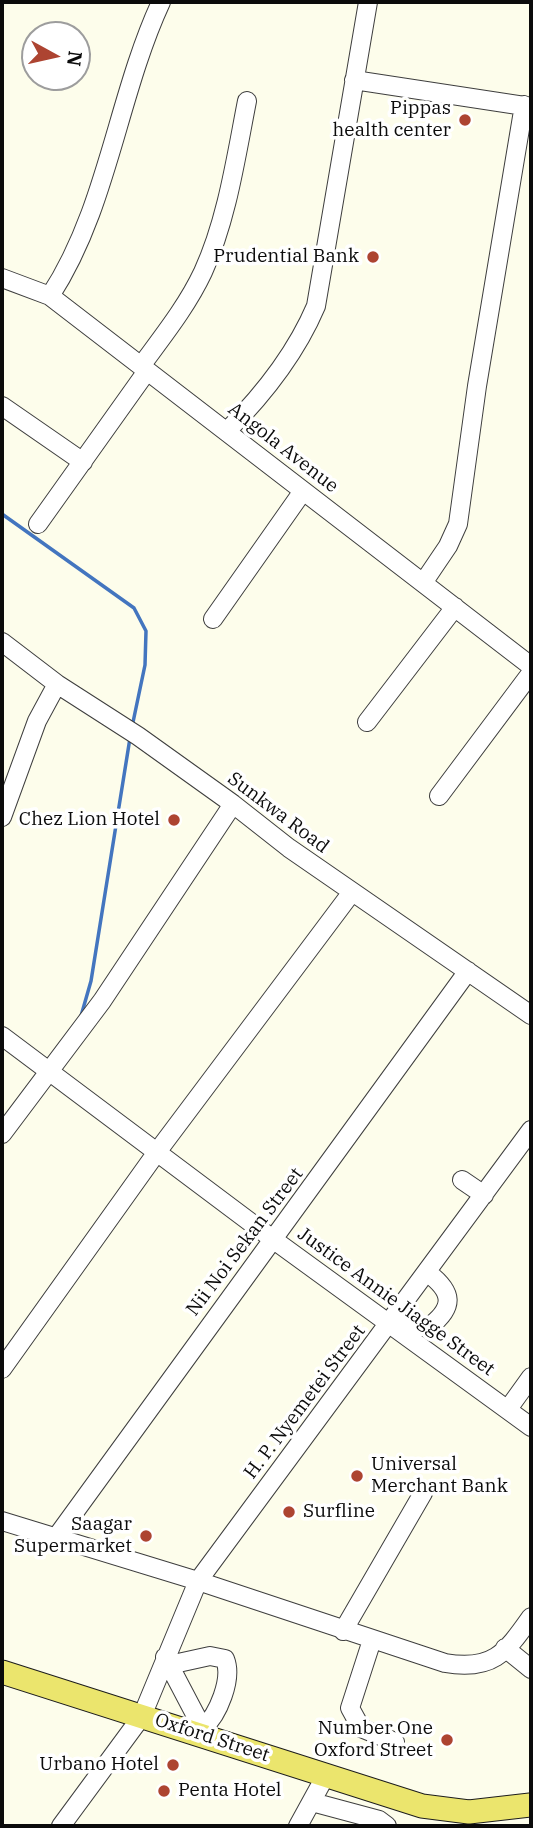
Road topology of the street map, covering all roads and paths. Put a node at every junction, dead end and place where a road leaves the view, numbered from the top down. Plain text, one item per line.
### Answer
1 (161, 2) edge
2 (368, 2) edge
3 (354, 80) junction
4 (247, 101) dead end
5 (528, 106) edge
6 (2, 278) edge
7 (50, 296) junction
8 (144, 369) junction
9 (2, 406) edge
10 (228, 431) junction
11 (83, 462) junction
12 (303, 491) junction
13 (38, 524) dead end
14 (423, 583) junction
15 (455, 607) junction
16 (213, 619) dead end
17 (2, 642) edge
18 (531, 666) edge
19 (531, 674) edge
20 (57, 684) junction
21 (367, 722) dead end
22 (439, 796) dead end
23 (233, 804) junction
24 (2, 817) edge
25 (352, 892) junction
26 (468, 971) junction
27 (531, 1015) edge
28 (2, 1036) edge
29 (49, 1073) junction
30 (531, 1130) edge
31 (2, 1134) edge
32 (157, 1152) junction
33 (462, 1180) dead end
34 (484, 1195) junction
35 (274, 1240) junction
36 (428, 1273) junction
37 (395, 1317) junction
38 (2, 1369) edge
39 (531, 1377) edge
40 (508, 1409) junction
41 (531, 1427) edge
42 (423, 1493) dead end
43 (2, 1521) edge
44 (55, 1539) junction
45 (198, 1581) junction
46 (531, 1617) edge
47 (343, 1631) junction
48 (373, 1640) junction
49 (505, 1648) junction
50 (167, 1661) junction
51 (531, 1669) edge
52 (2, 1672) edge
53 (142, 1716) junction
54 (205, 1733) junction
55 (395, 1742) dead end
56 (326, 1775) junction
57 (312, 1802) junction
58 (531, 1805) edge
59 (422, 1806) junction
60 (61, 1826) edge
61 (298, 1826) edge
62 (387, 1826) edge
63 (456, 1826) edge
64 (509, 1826) edge

1 - 7 street
2 - 3 street
3 - 5 street
3 - 10 street
4 - 8 street
5 - 14 street
6 - 7 street, Angola Avenue
7 - 8 street, Angola Avenue
8 - 10 street, Angola Avenue
8 - 11 street
9 - 11 street
10 - 12 street, Angola Avenue
11 - 13 street
12 - 14 street, Angola Avenue
12 - 16 street
14 - 15 street, Angola Avenue
15 - 18 street, Angola Avenue
15 - 21 street
17 - 20 street, Sunkwa Road
19 - 22 street
20 - 23 street, Sunkwa Road
20 - 24 street
23 - 25 street, Sunkwa Road
23 - 29 street
25 - 26 street, Sunkwa Road
25 - 32 street
26 - 27 street, Sunkwa Road
26 - 35 street, Nii Noi Sekan Street
28 - 29 street, Justice Annie Jiagge Street
29 - 31 street
29 - 32 street, Justice Annie Jiagge Street
30 - 34 street, H. P. Nyemetei Street
32 - 35 street, Justice Annie Jiagge Street
32 - 38 street
33 - 34 street
34 - 36 street, H. P. Nyemetei Street
35 - 37 street, Justice Annie Jiagge Street
35 - 44 street, Nii Noi Sekan Street
36 - 37 street, H. P. Nyemetei Street
36 - 37 street
37 - 40 street, Justice Annie Jiagge Street
37 - 45 street, H. P. Nyemetei Street
39 - 40 street
40 - 41 street, Justice Annie Jiagge Street
42 - 47 street
43 - 44 street
44 - 45 street
45 - 47 street
45 - 50 street, H. P. Nyemetei Street
46 - 49 street
47 - 48 street
48 - 49 street
48 - 55 street
49 - 51 street
50 - 53 street, H. P. Nyemetei Street
50 - 54 street
50 - 54 street
52 - 53 main road, Oxford Street
53 - 54 main road, Oxford Street
53 - 60 street, H. P. Nyemetei Street
54 - 56 main road, Oxford Street
56 - 57 street
56 - 59 main road, Oxford Street
57 - 61 street
57 - 62 street
58 - 59 main road, Oxford Street
58 - 64 main road
59 - 63 main road, Oxford Street

